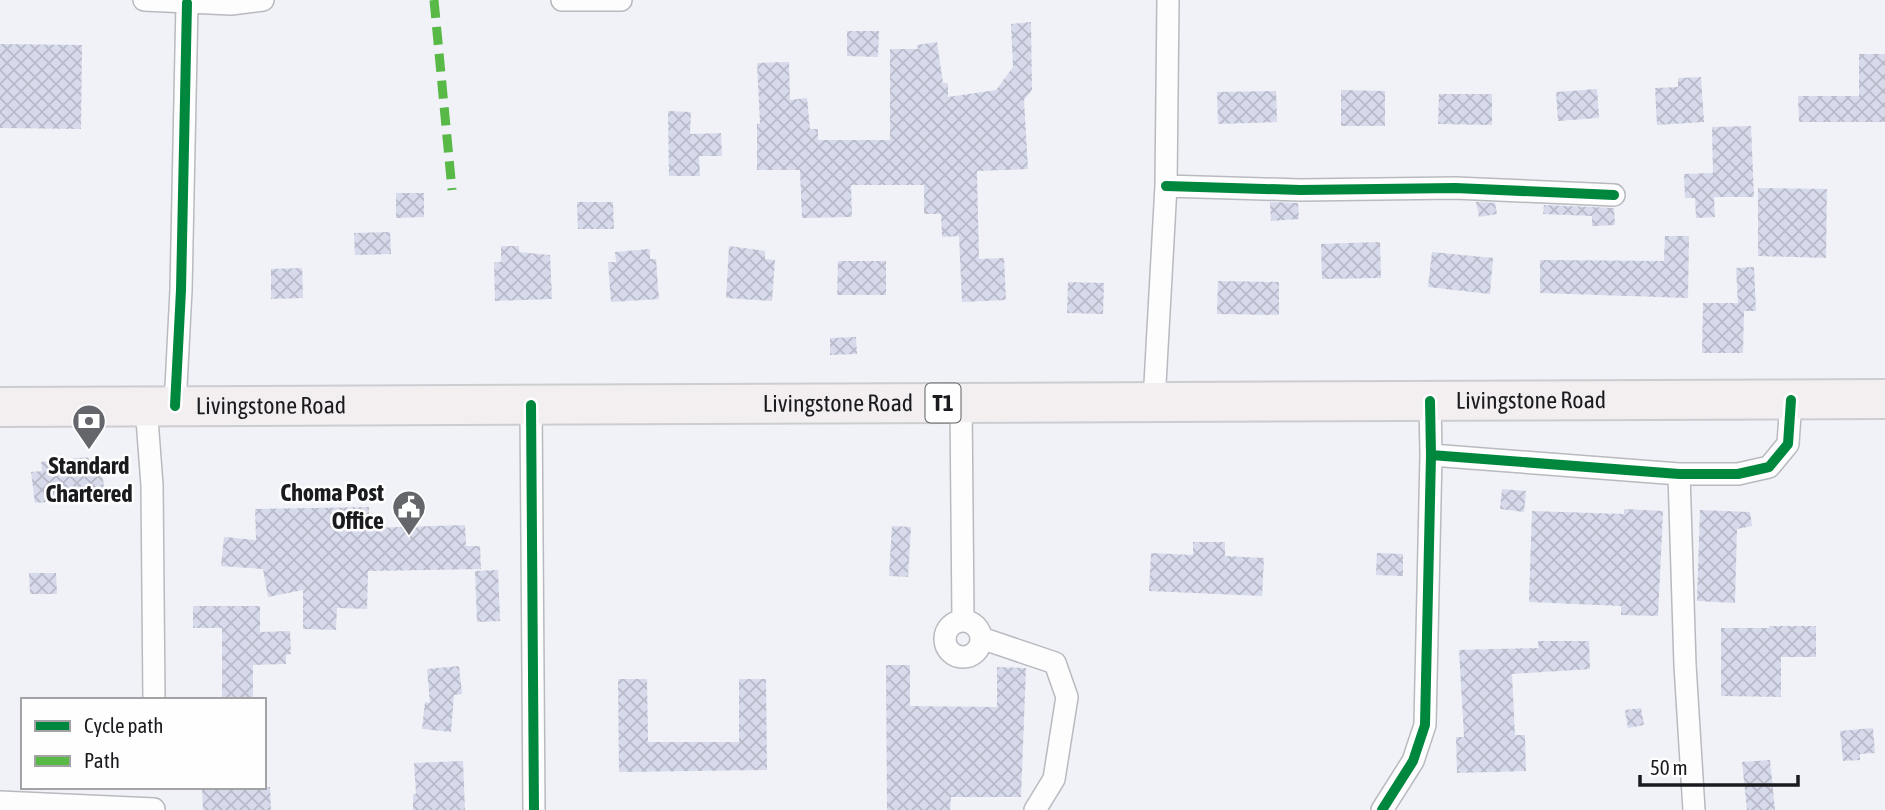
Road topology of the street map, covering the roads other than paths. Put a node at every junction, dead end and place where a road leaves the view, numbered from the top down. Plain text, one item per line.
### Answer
1 (145, 0) edge
2 (263, 0) edge
3 (562, 0) edge
4 (621, 0) edge
5 (1168, 0) edge
6 (187, 3) junction
7 (1166, 186) junction
8 (1614, 195) dead end
9 (1885, 399) edge
10 (1791, 400) junction
11 (1430, 401) junction
12 (1154, 402) junction
13 (961, 403) junction
14 (531, 405) junction
15 (160, 406) junction
16 (0, 407) edge
17 (1431, 455) junction
18 (1679, 474) junction
19 (963, 620) junction
20 (981, 638) junction
21 (153, 698) edge
22 (0, 802) edge
23 (154, 802) edge
24 (534, 810) edge
25 (1035, 810) edge
26 (1382, 810) edge
27 (1693, 810) edge

1 - 6 street
2 - 6 street
3 - 4 street
5 - 7 street
6 - 15 street
7 - 8 street
7 - 12 street
9 - 10 highway, Livingstone Road / T1
10 - 11 highway, Livingstone Road / T1
10 - 18 street
11 - 12 highway, Livingstone Road / T1
11 - 17 street
12 - 13 highway, Livingstone Road / T1
13 - 14 highway, Livingstone Road / T1
13 - 19 street
14 - 15 highway, Livingstone Road / T1
14 - 24 street
15 - 16 highway, Livingstone Road / T1
15 - 21 street
17 - 18 street
17 - 26 street
18 - 27 street
19 - 20 street
19 - 20 street
20 - 25 street
22 - 23 street

